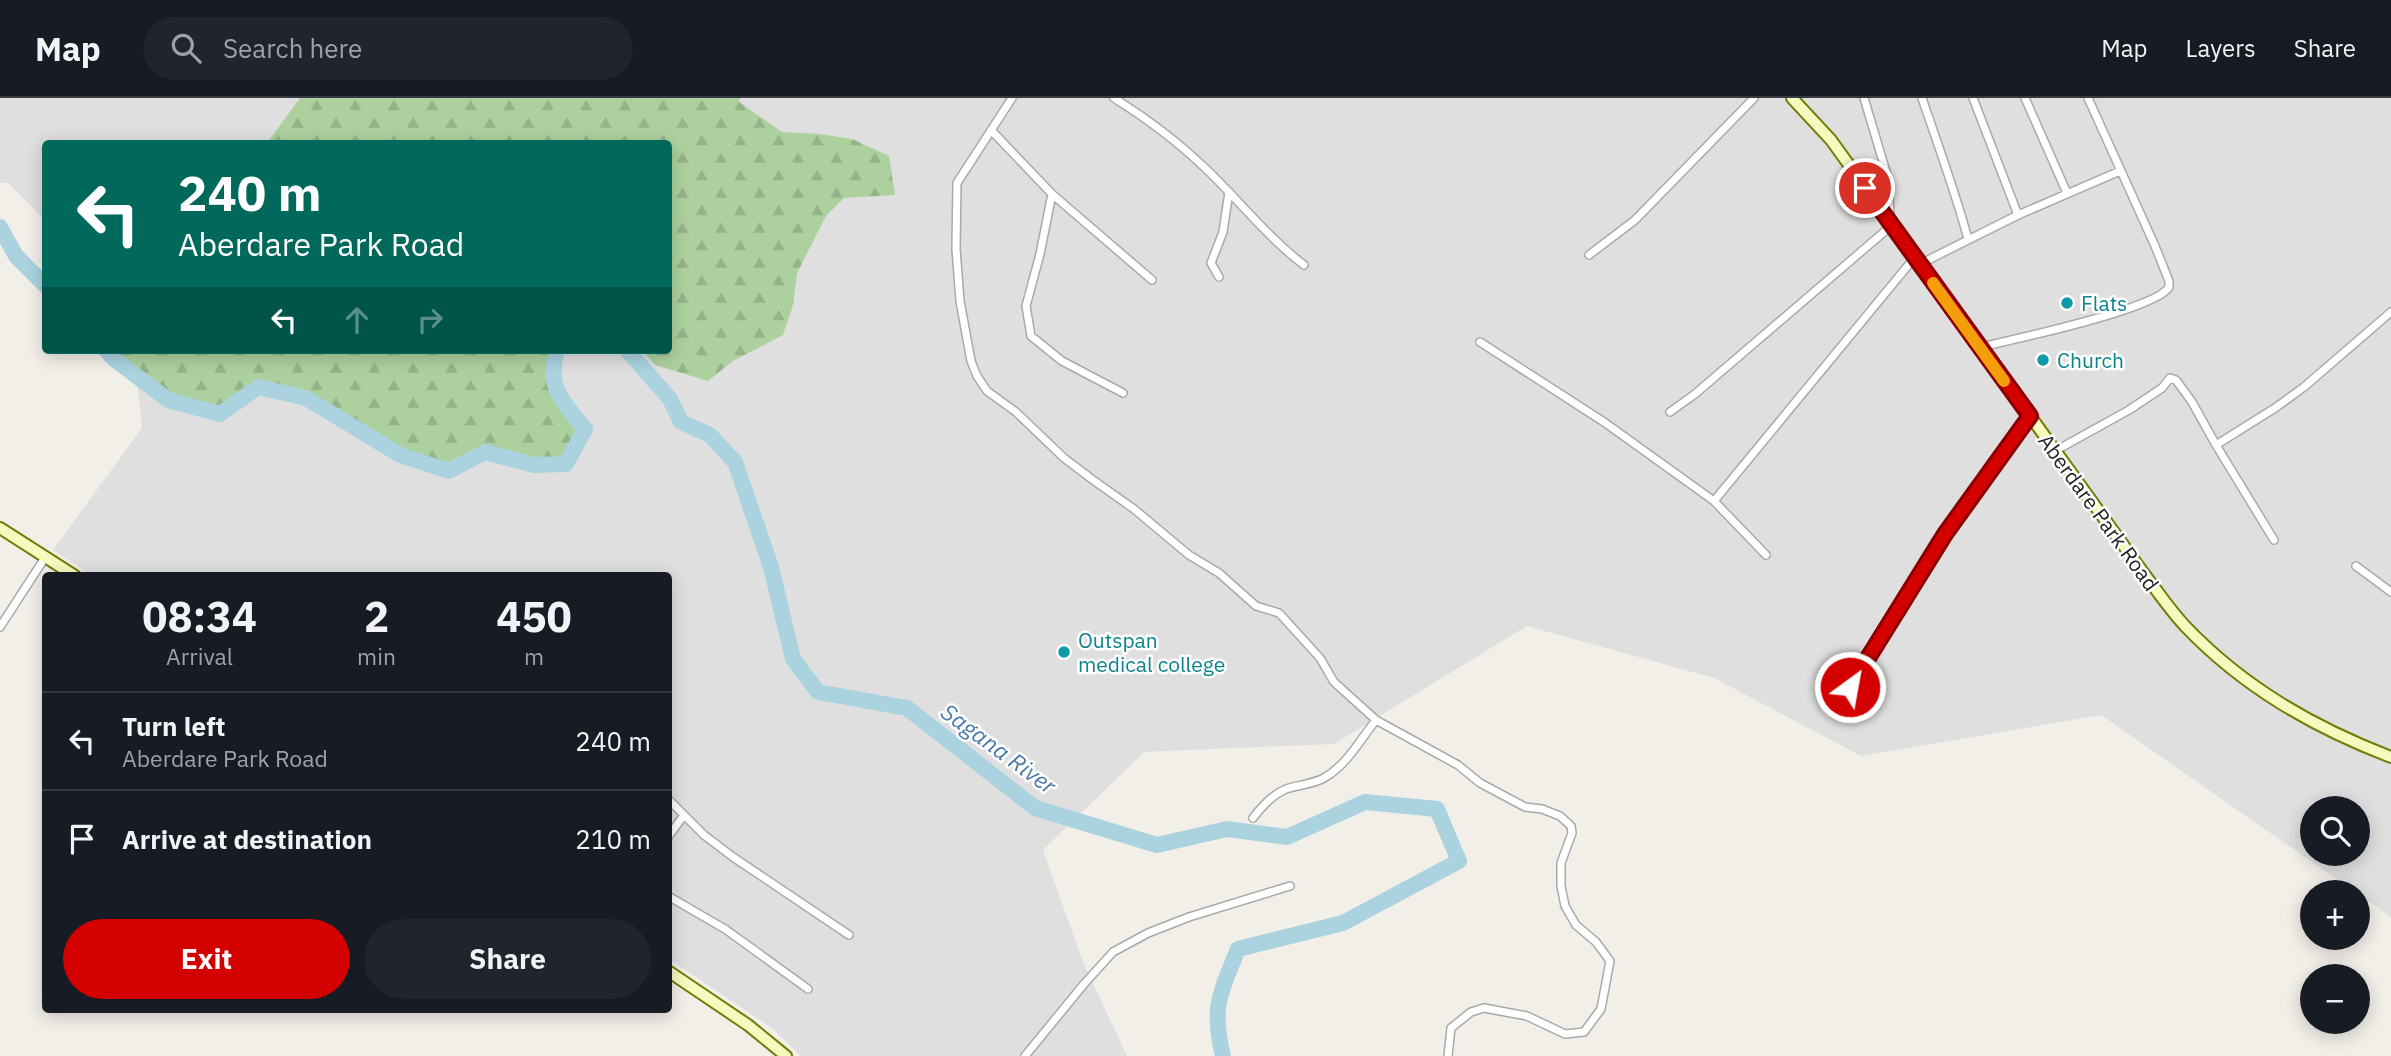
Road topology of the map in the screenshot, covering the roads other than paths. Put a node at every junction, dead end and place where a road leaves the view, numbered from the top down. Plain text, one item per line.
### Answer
1 (1012, 98) edge
2 (1114, 98) edge
3 (1754, 98) edge
4 (1792, 98) edge
5 (1864, 98) edge
6 (1922, 98) edge
7 (1973, 98) edge
8 (2025, 98) edge
9 (2088, 98) edge
10 (991, 130) junction
11 (2120, 170) junction
12 (1229, 192) junction
13 (2067, 192) junction
14 (1052, 194) junction
15 (2018, 215) junction
16 (1891, 226) junction
17 (1968, 239) junction
18 (1589, 255) dead end
19 (1918, 260) junction
20 (1304, 265) dead end
21 (1219, 277) dead end
22 (1152, 279) dead end
23 (2391, 312) edge
24 (1480, 342) dead end
25 (1981, 348) junction
26 (1123, 393) dead end
27 (1670, 412) dead end
28 (2030, 416) junction
29 (2216, 444) junction
30 (2055, 452) junction
31 (1714, 501) junction
32 (0, 528) edge
33 (2274, 540) dead end
34 (1766, 555) dead end
35 (46, 556) junction
36 (2356, 566) dead end
37 (69, 572) edge
38 (2391, 592) edge
39 (0, 627) edge
40 (1850, 687) dead end
41 (1376, 720) junction
42 (2391, 757) edge
43 (672, 803) edge
44 (684, 816) junction
45 (1253, 818) dead end
46 (672, 832) edge
47 (1290, 886) dead end
48 (672, 898) edge
49 (849, 935) dead end
50 (672, 974) edge
51 (808, 989) dead end
52 (786, 1056) edge
53 (1025, 1056) edge
54 (1448, 1056) edge

1 - 10 street
2 - 12 street
3 - 18 street
4 - 16 street, Aberdare Park Road
5 - 16 street
6 - 17 street
7 - 15 street
8 - 13 street
9 - 11 street
10 - 14 street
10 - 41 street
11 - 13 street
11 - 25 street
12 - 20 street
12 - 21 street
13 - 15 street
14 - 22 street
14 - 26 street
15 - 17 street
16 - 19 street, Aberdare Park Road
16 - 27 street
17 - 19 street
19 - 25 street, Aberdare Park Road
19 - 31 street
23 - 29 street
24 - 31 street
25 - 28 street, Aberdare Park Road
28 - 30 street, Aberdare Park Road
28 - 40 street
29 - 30 street
29 - 33 street
30 - 42 street, Aberdare Park Road
31 - 34 street
32 - 35 street
35 - 37 street
35 - 39 street
36 - 38 street
41 - 45 street
41 - 54 street
43 - 44 street
44 - 46 street
44 - 49 street
47 - 53 street
48 - 51 street
50 - 52 street

